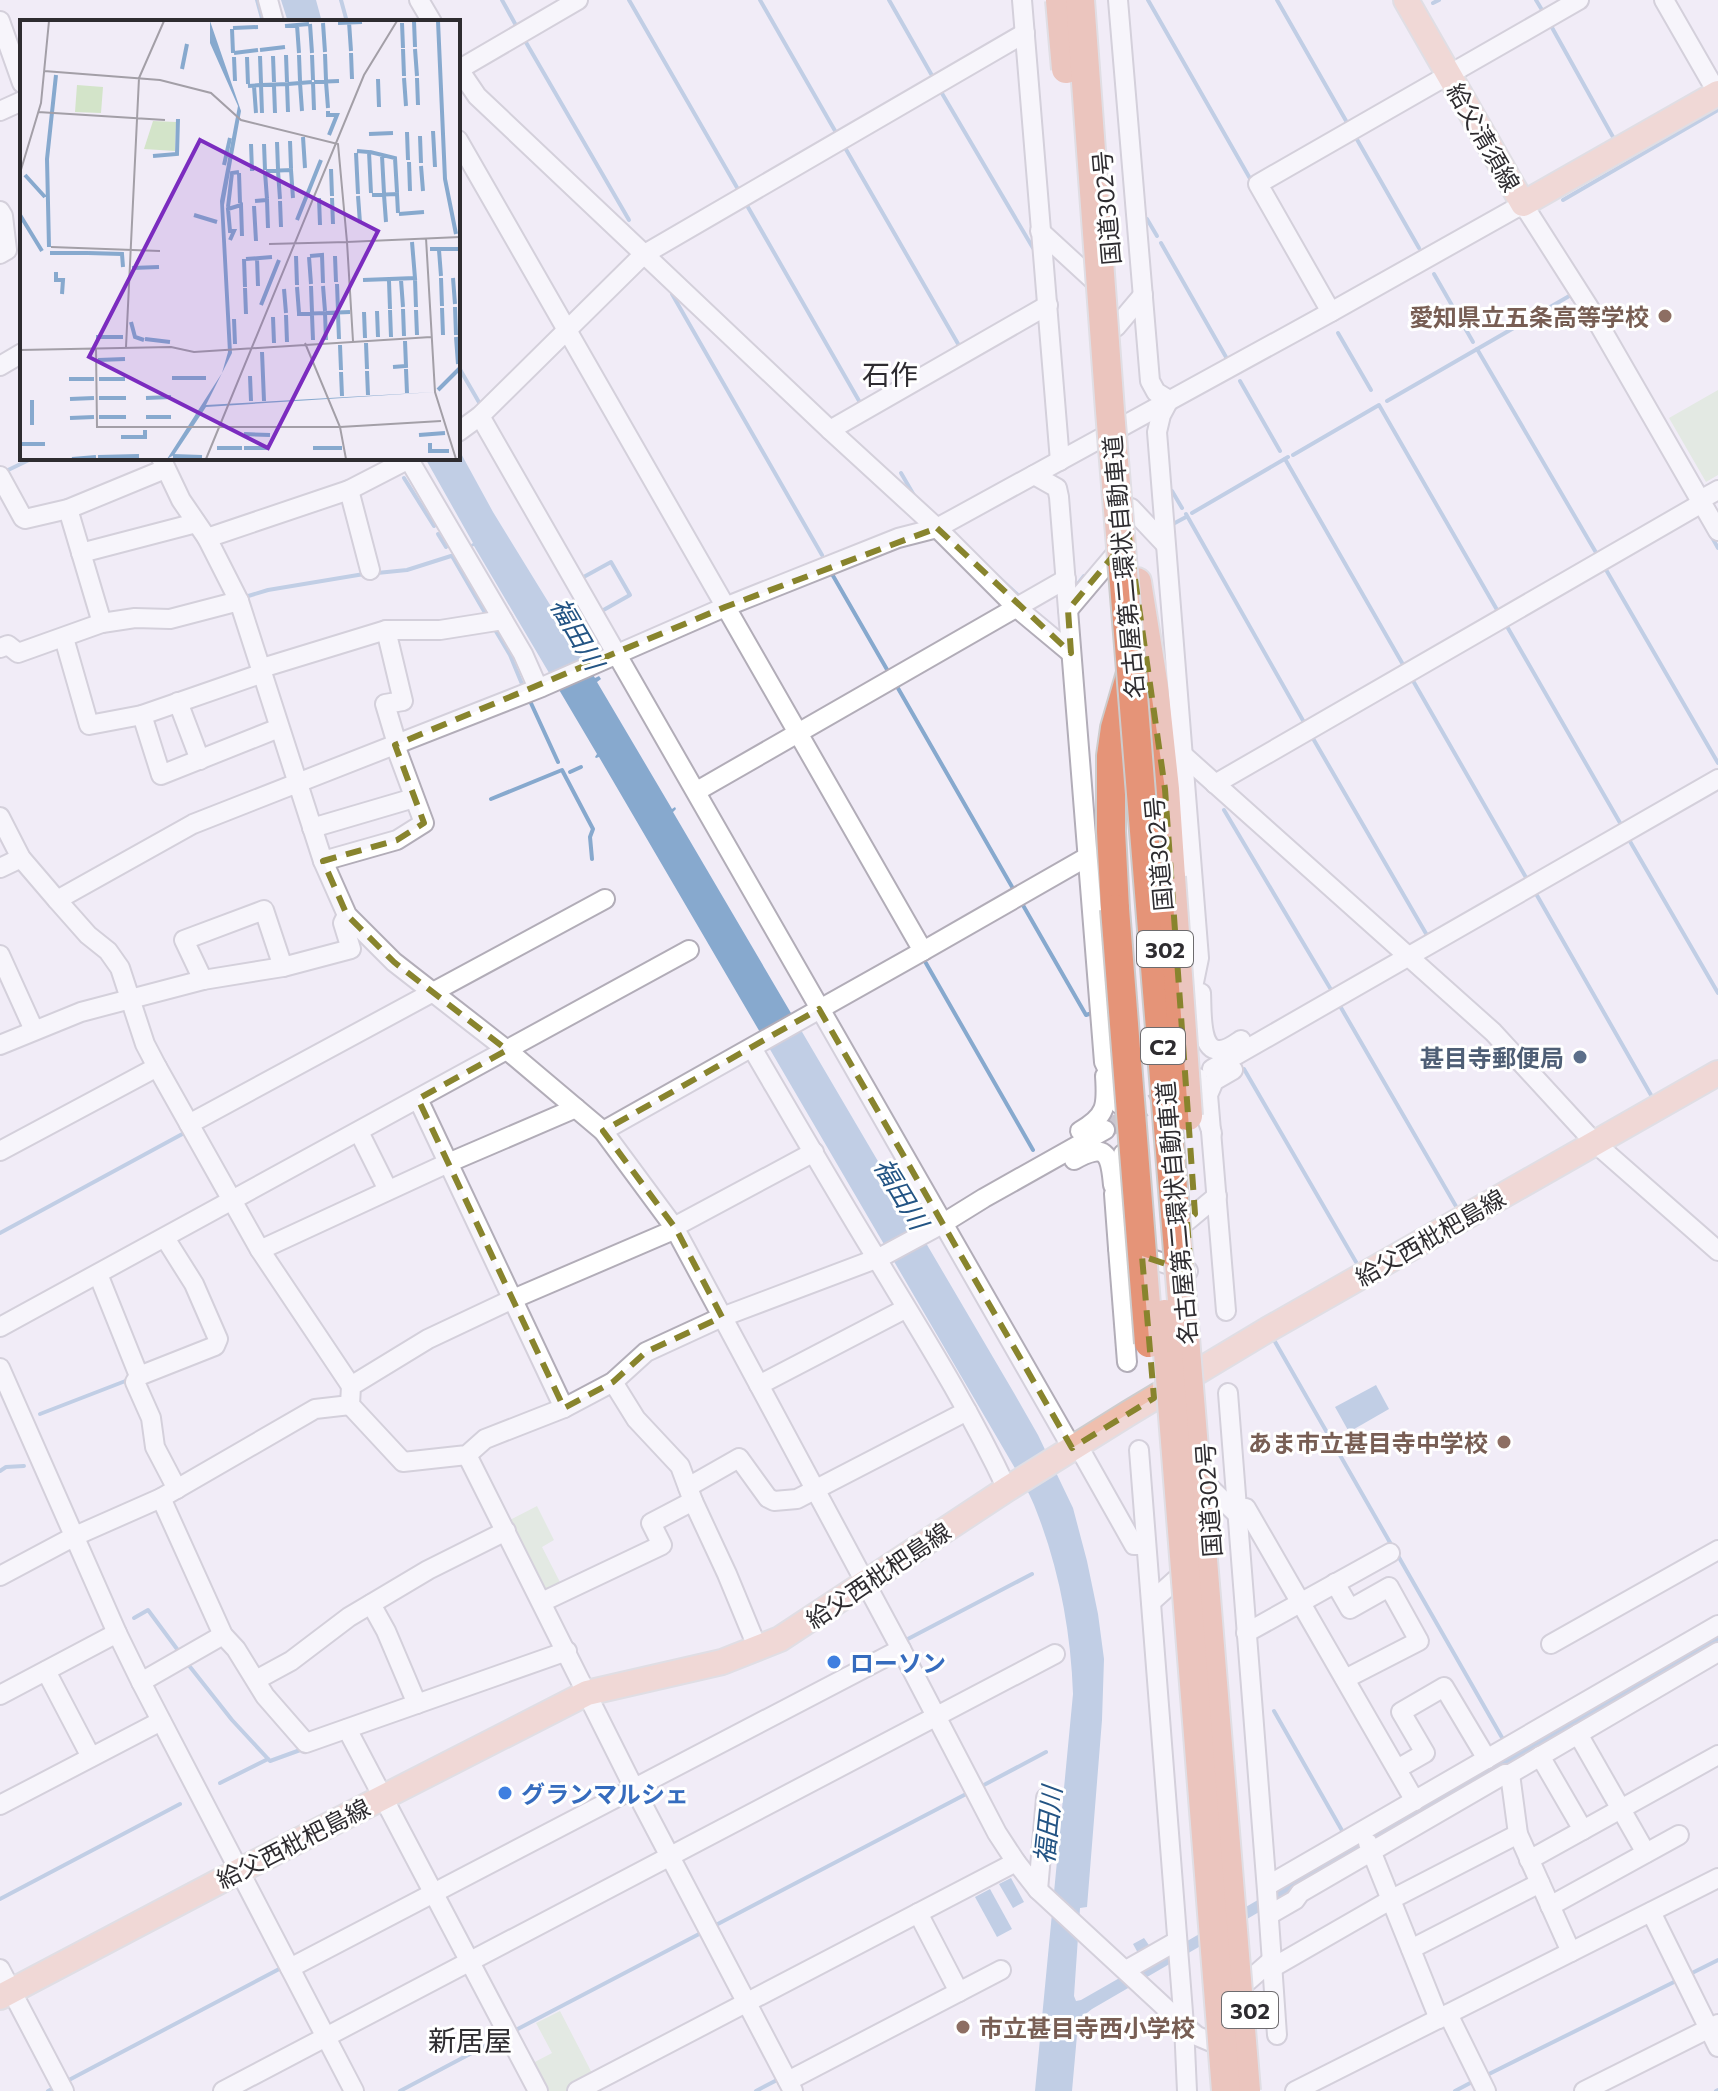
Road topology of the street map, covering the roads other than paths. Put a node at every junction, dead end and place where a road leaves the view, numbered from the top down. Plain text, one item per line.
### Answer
1 (268, 0) edge
2 (419, 0) edge
3 (578, 0) edge
4 (1022, 0) edge
5 (1060, 0) edge
6 (1080, 0) edge
7 (1090, 0) edge
8 (1118, 0) edge
9 (1406, 0) edge
10 (1579, 0) edge
11 (1664, 0) edge
12 (273, 20) edge
13 (431, 20) edge
14 (0, 21) edge
15 (1025, 33) junction
16 (460, 68) edge
17 (460, 72) edge
18 (1449, 75) junction
19 (20, 77) edge
20 (1718, 94) edge
21 (20, 102) edge
22 (0, 111) edge
23 (460, 144) edge
24 (1523, 204) junction
25 (0, 211) edge
26 (1040, 231) junction
27 (0, 254) edge
28 (643, 255) junction
29 (1143, 295) junction
30 (1048, 305) junction
31 (1331, 312) junction
32 (1115, 313) junction
33 (566, 331) junction
34 (20, 354) edge
35 (0, 366) edge
36 (1169, 400) junction
37 (480, 416) junction
38 (1124, 425) junction
39 (460, 430) edge
40 (830, 430) junction
41 (405, 460) edge
42 (410, 460) edge
43 (164, 461) edge
44 (1060, 461) junction
45 (1034, 475) junction
46 (0, 476) edge
47 (349, 490) junction
48 (1718, 490) edge
49 (1701, 501) junction
50 (68, 509) junction
51 (1132, 521) junction
52 (937, 528) junction
53 (202, 530) junction
54 (1718, 531) edge
55 (1165, 544) junction
56 (81, 553) junction
57 (370, 570) dead end
58 (1066, 579) junction
59 (1137, 582) junction
60 (239, 601) junction
61 (725, 607) junction
62 (1017, 608) junction
63 (1068, 610) junction
64 (503, 620) junction
65 (102, 623) junction
66 (386, 630) junction
67 (64, 638) junction
68 (1140, 640) junction
69 (0, 648) edge
70 (1071, 653) junction
71 (618, 654) junction
72 (262, 671) junction
73 (542, 687) junction
74 (178, 702) junction
75 (142, 715) junction
76 (279, 728) junction
77 (798, 733) junction
78 (396, 745) junction
79 (1183, 755) junction
80 (200, 760) junction
81 (1718, 779) edge
82 (297, 783) junction
83 (1215, 784) junction
84 (697, 791) junction
85 (414, 798) junction
86 (0, 817) edge
87 (312, 828) junction
88 (1087, 857) junction
89 (21, 858) junction
90 (323, 861) junction
91 (0, 868) edge
92 (605, 899) dead end
93 (57, 900) junction
94 (347, 915) junction
95 (689, 950) dead end
96 (923, 951) junction
97 (0, 955) edge
98 (1409, 956) junction
99 (1199, 958) junction
100 (283, 967) junction
101 (203, 980) junction
102 (433, 991) junction
103 (130, 999) junction
104 (1334, 1000) junction
105 (812, 1013) junction
106 (34, 1030) junction
107 (0, 1045) edge
108 (754, 1047) junction
109 (507, 1050) junction
110 (1104, 1062) junction
111 (157, 1067) junction
112 (1212, 1069) dead end
113 (1718, 1073) edge
114 (418, 1099) junction
115 (576, 1108) junction
116 (189, 1124) junction
117 (1105, 1130) tunnel mouth
118 (603, 1131) junction
119 (359, 1132) junction
120 (1212, 1133) junction
121 (1595, 1143) junction
122 (0, 1151) edge
123 (814, 1152) junction
124 (448, 1163) junction
125 (388, 1190) junction
126 (1114, 1194) junction
127 (1217, 1196) junction
128 (984, 1198) junction
129 (232, 1201) junction
130 (1187, 1221) junction
131 (942, 1224) junction
132 (675, 1228) junction
133 (165, 1238) junction
134 (1118, 1248) junction
135 (260, 1250) junction
136 (1718, 1251) edge
137 (878, 1257) junction
138 (1191, 1272) junction
139 (98, 1274) junction
140 (513, 1299) junction
141 (901, 1311) dead end
142 (1226, 1311) dead end
143 (722, 1317) junction
144 (0, 1327) edge
145 (1127, 1362) dead end
146 (0, 1368) edge
147 (1199, 1371) junction
148 (139, 1376) junction
149 (613, 1382) junction
150 (759, 1385) junction
151 (1228, 1393) dead end
152 (351, 1395) junction
153 (564, 1408) junction
154 (967, 1411) junction
155 (1070, 1448) junction
156 (1139, 1450) dead end
157 (467, 1455) junction
158 (1207, 1485) junction
159 (1008, 1488) junction
160 (815, 1490) junction
161 (169, 1493) junction
162 (690, 1494) junction
163 (1237, 1514) junction
164 (506, 1531) junction
165 (75, 1536) junction
166 (1146, 1545) junction
167 (1212, 1547) junction
168 (1718, 1550) edge
169 (1390, 1553) dead end
170 (0, 1576) edge
171 (865, 1582) junction
172 (1335, 1583) junction
173 (542, 1602) junction
174 (1151, 1602) junction
175 (1300, 1602) junction
176 (371, 1604) junction
177 (1718, 1625) edge
178 (117, 1633) junction
179 (1246, 1633) junction
180 (223, 1635) junction
181 (1551, 1644) dead end
182 (758, 1649) junction
183 (901, 1649) junction
184 (567, 1651) junction
185 (1718, 1652) edge
186 (1055, 1654) dead end
187 (46, 1671) junction
188 (1345, 1679) junction
189 (256, 1680) junction
190 (141, 1682) junction
191 (587, 1693) junction
192 (0, 1695) edge
193 (417, 1704) junction
194 (936, 1716) junction
195 (161, 1721) junction
196 (347, 1729) junction
197 (1578, 1734) junction
198 (1718, 1755) edge
199 (1540, 1756) junction
200 (91, 1757) junction
201 (1487, 1759) junction
202 (1199, 1760) junction
203 (1397, 1769) junction
204 (1510, 1774) junction
205 (634, 1788) junction
206 (1222, 1789) junction
207 (384, 1796) junction
208 (1046, 1798) dead end
209 (1415, 1801) junction
210 (0, 1805) edge
211 (1621, 1809) junction
212 (1583, 1830) junction
213 (1518, 1834) junction
214 (1679, 1835) dead end
215 (1367, 1842) junction
216 (1646, 1853) junction
217 (670, 1856) junction
218 (1529, 1860) junction
219 (1016, 1862) junction
220 (239, 1871) junction
221 (1718, 1878) edge
222 (1540, 1883) junction
223 (1040, 1892) junction
224 (1258, 1892) junction
225 (434, 1893) junction
226 (1392, 1899) junction
227 (1550, 1906) junction
228 (1651, 1912) junction
229 (918, 1913) junction
230 (1269, 1915) junction
231 (1178, 1949) junction
232 (1411, 1949) junction
233 (1571, 1952) junction
234 (470, 1961) junction
235 (290, 1968) junction
236 (1138, 1968) junction
237 (0, 1969) edge
238 (1264, 1969) junction
239 (1001, 1970) dead end
240 (959, 1992) junction
241 (6, 1994) edge
242 (746, 2002) junction
243 (1444, 2016) junction
244 (1184, 2025) junction
245 (1714, 2026) edge
246 (1277, 2035) dead end
247 (326, 2037) junction
248 (1718, 2047) edge
249 (1255, 2061) junction
250 (790, 2086) edge
251 (64, 2091) edge
252 (223, 2091) edge
253 (354, 2091) edge
254 (538, 2091) edge
255 (577, 2091) edge
256 (1187, 2091) edge
257 (1226, 2091) edge
258 (1246, 2091) edge
259 (1257, 2091) edge
260 (1295, 2091) edge
261 (1486, 2091) edge
262 (1584, 2091) edge

1 - 12 street
2 - 13 street
3 - 16 street
4 - 15 street
5 - 202 highway, 名古屋第二環状自動車道 / C2, bridge
6 - 206 highway, 名古屋第二環状自動車道 / C2, bridge
7 - 32 highway, 国道302号 / 302
8 - 29 street
9 - 18 main road, 給父清須線
10 - 18 street
11 - 20 street
14 - 19 street
15 - 26 street
15 - 28 street
17 - 28 street
18 - 24 main road, 給父清須線
18 - 31 street
20 - 24 main road, 給父清須線
21 - 22 street
23 - 33 street
24 - 31 street
24 - 49 street
25 - 27 street
26 - 30 street
26 - 32 street
28 - 33 street
28 - 40 street
29 - 32 street
29 - 36 street
30 - 40 street
30 - 44 street
31 - 36 street
32 - 38 highway, 国道302号 / 302
33 - 37 street
33 - 61 street
34 - 35 street
36 - 38 street
36 - 55 street
37 - 39 street
37 - 71 street
38 - 44 street
38 - 51 highway, 国道302号 / 302
40 - 52 street
41 - 47 street
42 - 64 street
43 - 50 street
43 - 53 street
44 - 45 street
45 - 52 street
45 - 58 street
46 - 50 street
47 - 53 street
47 - 57 street
48 - 49 street
49 - 54 street
49 - 83 street
50 - 56 street
51 - 55 street
51 - 59 highway, 国道302号 / 302
51 - 63 street
52 - 61 street
52 - 62 street
53 - 56 street
53 - 60 street
55 - 79 street
56 - 65 street
58 - 62 street
58 - 63 street
59 - 68 highway, 国道302号 / 302
59 - 206 highway, bridge
60 - 65 street
60 - 72 street
61 - 71 street
61 - 77 street
62 - 70 street
62 - 77 street
63 - 70 street
64 - 66 street
64 - 73 street
65 - 67 street
66 - 72 street
66 - 78 street
67 - 69 street
67 - 75 street
68 - 130 highway, 国道302号 / 302
68 - 202 highway, bridge
70 - 88 street
71 - 73 street
71 - 84 street
72 - 74 street
72 - 76 street
73 - 78 street
74 - 75 street
74 - 80 street
75 - 80 street
76 - 80 street
76 - 82 street
77 - 84 street
77 - 96 street
78 - 82 street
78 - 85 street
79 - 83 street
79 - 99 street
81 - 98 street
82 - 87 street
82 - 93 street
83 - 98 street
84 - 105 street
85 - 87 street
85 - 90 street
86 - 89 street
87 - 90 street
88 - 96 street
88 - 110 street
89 - 91 street
89 - 93 street
90 - 94 street
92 - 102 street
93 - 103 street
94 - 100 street
94 - 102 street
95 - 109 street
96 - 105 street
97 - 106 street
98 - 104 street
98 - 121 street
99 - 104 street
99 - 120 street
100 - 101 street
100 - 101 street
101 - 103 street
102 - 109 street
102 - 116 street
103 - 106 street
103 - 111 street
104 - 112 street
104 - 120 street
105 - 108 street
105 - 131 street
106 - 107 street
108 - 118 street
108 - 123 street
109 - 114 street
109 - 115 street
110 - 126 street
110 - 128 street
111 - 116 street
111 - 122 street
113 - 121 main road, 給父西枇杷島線
114 - 119 street
114 - 124 street
115 - 118 street
115 - 124 street
116 - 129 street
117 - 128 street
118 - 132 street
119 - 125 street
119 - 129 street
120 - 127 street
121 - 136 street
121 - 147 main road, 給父西枇杷島線
123 - 132 street
123 - 137 street
124 - 125 street
124 - 140 street
125 - 135 street
126 - 128 street
126 - 134 street
127 - 130 street
127 - 142 street
128 - 131 street
129 - 133 street
129 - 135 street
130 - 138 highway, 国道302号 / 302
131 - 137 street
131 - 155 street
132 - 140 street
132 - 143 street
133 - 139 street
133 - 148 street
134 - 138 street
134 - 145 street
135 - 152 street
137 - 143 street
137 - 154 street
138 - 147 highway, 国道302号 / 302
139 - 144 street
139 - 148 street
140 - 152 street
140 - 153 street
141 - 150 street
143 - 149 street
143 - 150 street
146 - 165 street
147 - 155 main road, 給父西枇杷島線
147 - 158 highway, 国道302号 / 302
148 - 161 street
149 - 153 street
149 - 162 street
150 - 160 street
151 - 163 street
152 - 157 street
152 - 161 street
153 - 157 street
154 - 159 street
154 - 160 street
155 - 159 main road, 給父西枇杷島線
155 - 166 street
156 - 166 street
157 - 164 street
158 - 163 street
158 - 167 highway, 国道302号 / 302
159 - 171 main road, 給父西枇杷島線
160 - 162 street
160 - 171 street
161 - 165 street
161 - 180 street
162 - 173 street
162 - 182 street
163 - 175 street
163 - 179 street
164 - 173 street
164 - 176 street
165 - 170 street
165 - 178 street
166 - 174 street
167 - 174 street
167 - 224 highway, 国道302号 / 302
168 - 181 street
169 - 172 street
171 - 182 main road, 給父西枇杷島線
171 - 183 street
172 - 175 street
172 - 188 street
173 - 184 street
174 - 231 street
175 - 179 street
175 - 188 street
176 - 189 street
176 - 193 street
177 - 201 street
178 - 187 street
178 - 190 street
179 - 224 street
180 - 189 street
180 - 190 street
182 - 191 main road, 給父西枇杷島線
183 - 194 street
183 - 205 street
184 - 191 street
184 - 193 street
185 - 197 street
186 - 194 street
187 - 192 street
187 - 200 street
188 - 203 street
189 - 196 street
190 - 195 street
191 - 205 street
191 - 207 main road, 給父西枇杷島線
193 - 196 street
194 - 217 street
194 - 219 street
195 - 200 street
195 - 220 street
196 - 207 street
197 - 199 street
197 - 211 street
198 - 211 street
199 - 204 street
199 - 212 street
200 - 210 street
201 - 203 street
201 - 209 street
202 - 257 highway, 名古屋第二環状自動車道 / C2, bridge
203 - 209 street
204 - 213 street
204 - 215 street
205 - 217 street
205 - 225 street
206 - 258 highway, 名古屋第二環状自動車道 / C2, bridge
207 - 220 main road, 給父西枇杷島線
207 - 225 street
208 - 223 street
209 - 215 street
211 - 212 street
211 - 216 street
212 - 218 street
213 - 218 street
213 - 226 street
214 - 216 street
215 - 224 street
215 - 226 street
215 - 230 street
216 - 227 street
217 - 234 street
217 - 242 street
218 - 222 street
219 - 223 street
219 - 229 street
220 - 235 street
220 - 241 main road, 給父西枇杷島線
221 - 228 street
222 - 227 street
222 - 232 street
223 - 236 street
224 - 230 street
224 - 238 highway, 国道302号 / 302
225 - 234 street
225 - 235 street
226 - 232 street
226 - 238 street
227 - 233 street
228 - 233 street
228 - 245 street
229 - 240 street
229 - 242 street
230 - 238 street
231 - 236 street
231 - 244 street
232 - 243 street
233 - 243 street
234 - 247 street
234 - 254 street
235 - 247 street
236 - 244 street
237 - 241 street
238 - 246 street
238 - 249 highway, 国道302号 / 302
239 - 240 street
240 - 250 street
241 - 251 street
242 - 250 street
242 - 255 street
243 - 260 street
243 - 261 street
244 - 249 street
244 - 256 street
245 - 248 street
245 - 262 street
247 - 252 street
247 - 253 street
249 - 259 highway, 国道302号 / 302

